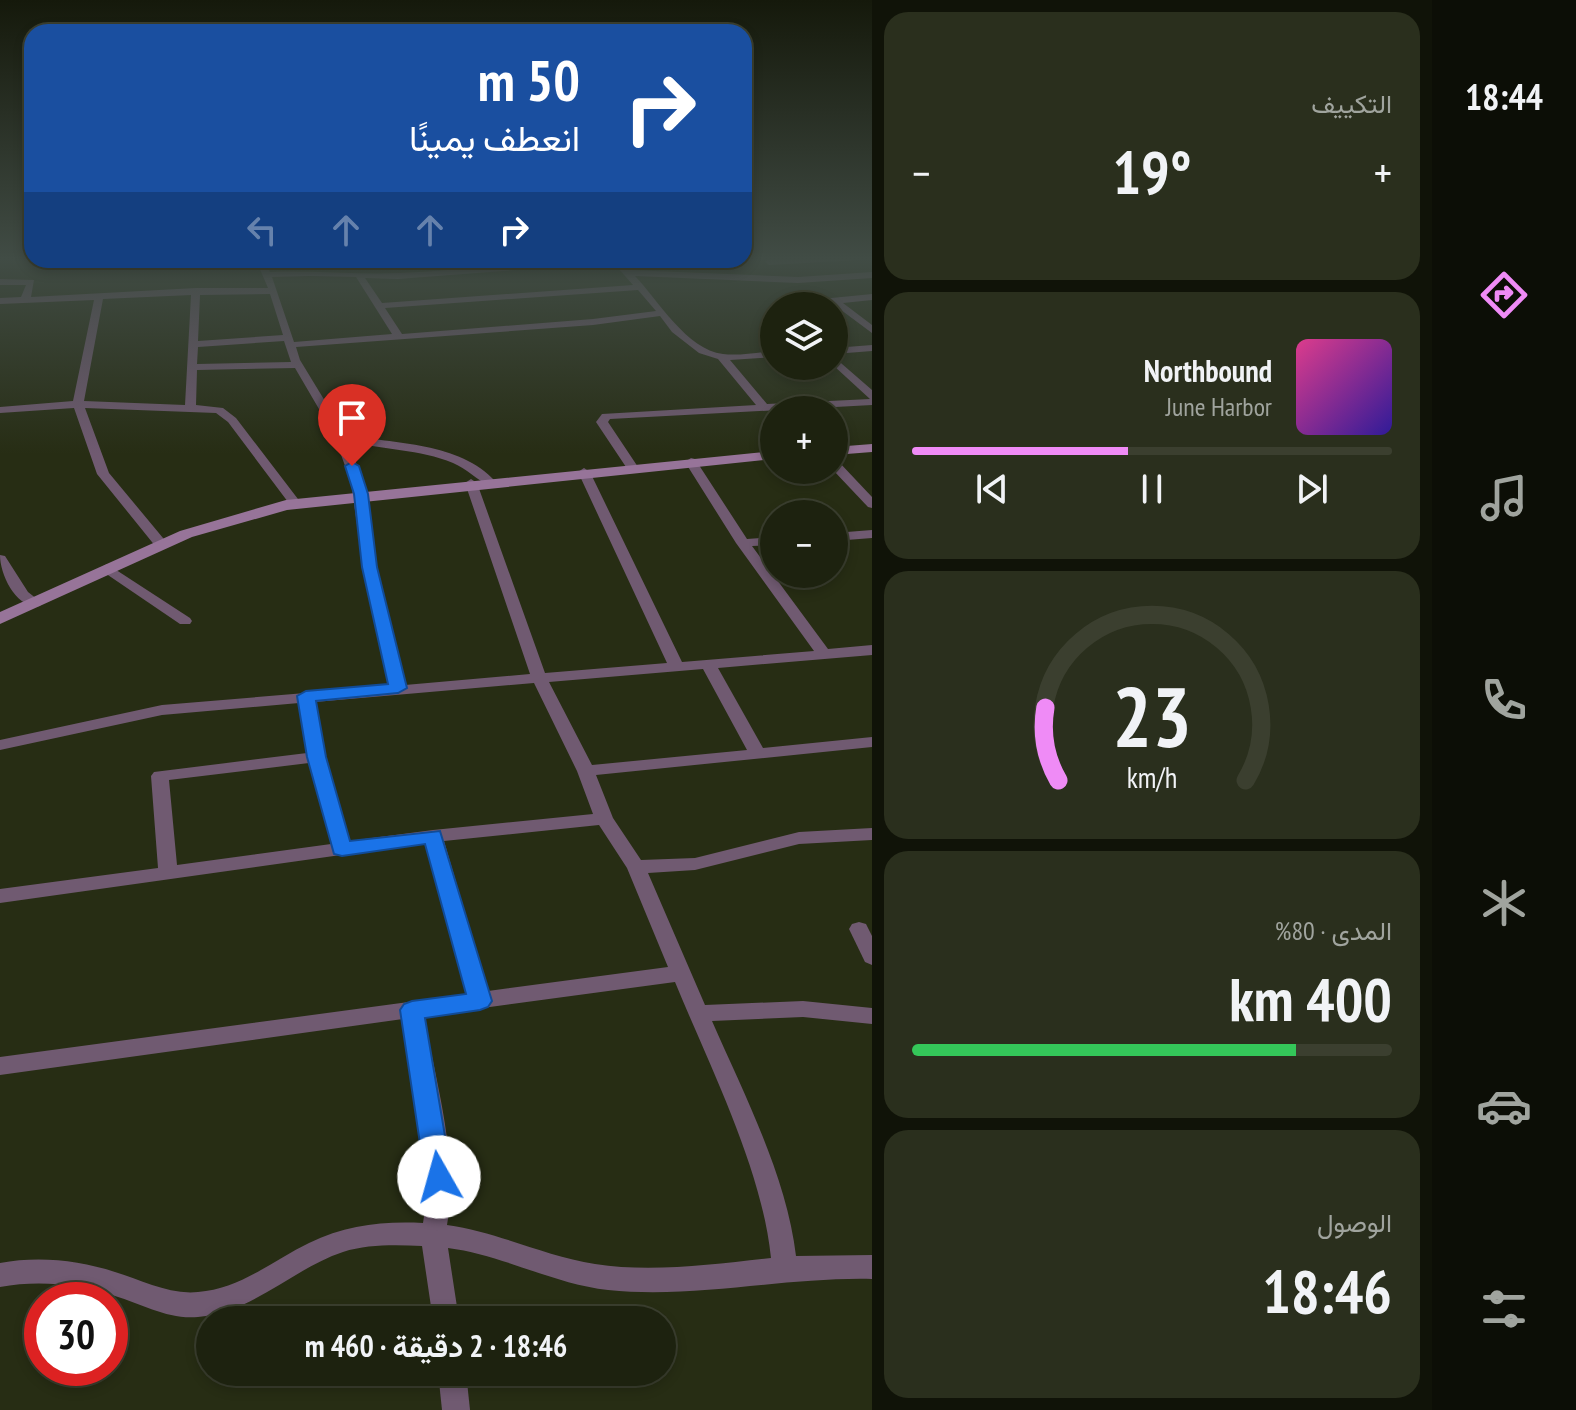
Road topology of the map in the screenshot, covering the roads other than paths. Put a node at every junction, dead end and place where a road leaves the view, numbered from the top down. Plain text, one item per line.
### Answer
1 (94, 323) edge
2 (195, 323) edge
3 (283, 323) edge
4 (390, 323) edge
5 (583, 323) edge
6 (669, 323) edge
7 (399, 337) junction
8 (288, 342) junction
9 (194, 344) junction
10 (872, 348) edge
11 (848, 350) edge
12 (760, 355) edge
13 (722, 357) junction
14 (297, 365) junction
15 (192, 367) junction
16 (848, 374) edge
17 (872, 399) edge
18 (848, 401) edge
19 (760, 402) edge
20 (78, 404) junction
21 (760, 407) edge
22 (190, 408) junction
23 (0, 410) edge
24 (340, 436) junction
25 (872, 448) edge
26 (848, 450) edge
27 (760, 456) edge
28 (691, 462) junction
29 (632, 467) junction
30 (584, 472) junction
31 (848, 479) edge
32 (480, 482) junction
33 (361, 494) junction
34 (295, 503) junction
35 (872, 504) edge
36 (872, 534) edge
37 (848, 536) edge
38 (760, 542) edge
39 (743, 543) junction
40 (161, 544) junction
41 (0, 559) edge
42 (107, 568) junction
43 (35, 603) junction
44 (0, 619) edge
45 (185, 621) dead end
46 (872, 650) edge
47 (830, 654) junction
48 (708, 664) junction
49 (676, 666) junction
50 (538, 676) junction
51 (398, 688) junction
52 (306, 696) junction
53 (872, 742) edge
54 (0, 745) edge
55 (757, 753) junction
56 (316, 757) junction
57 (586, 771) junction
58 (604, 819) junction
59 (872, 834) edge
60 (433, 836) junction
61 (342, 849) junction
62 (636, 867) junction
63 (168, 873) junction
64 (0, 896) edge
65 (859, 929) dead end
66 (872, 957) edge
67 (681, 973) junction
68 (480, 1001) junction
69 (412, 1010) junction
70 (698, 1013) junction
71 (872, 1016) edge
72 (0, 1066) edge
73 (433, 1234) junction
74 (872, 1267) edge
75 (785, 1268) junction
76 (0, 1275) edge
77 (444, 1306) edge
78 (453, 1386) edge
79 (456, 1410) edge

1 - 20 street
2 - 9 street
3 - 8 street
4 - 7 street
5 - 7 street
6 - 13 street
7 - 8 street
8 - 9 street
8 - 14 street
9 - 15 street
10 - 11 street
12 - 13 street
13 - 19 street
14 - 15 street
14 - 24 street
15 - 22 street
16 - 17 street
17 - 18 street
20 - 22 street
20 - 23 street
20 - 40 street
21 - 29 street
22 - 34 street
24 - 32 street
24 - 33 street
25 - 26 street
27 - 28 street
28 - 29 street
28 - 39 street
29 - 30 street
30 - 32 street
30 - 49 street
31 - 35 street
32 - 33 street
32 - 50 street
33 - 34 street
33 - 51 street
34 - 40 street
36 - 37 street
38 - 39 street
39 - 47 street
40 - 42 street
41 - 43 street
42 - 43 street
42 - 45 street
43 - 44 street
46 - 47 street
47 - 48 street
48 - 49 street
48 - 55 street
49 - 50 street
50 - 51 street
50 - 57 street
51 - 52 street
52 - 54 street
52 - 56 street
53 - 55 street
55 - 57 street
56 - 61 street
56 - 63 street
57 - 58 street
58 - 60 street
58 - 62 street
59 - 62 street
60 - 61 street
60 - 68 street
61 - 63 street
62 - 67 street
63 - 64 street
65 - 66 street
67 - 68 street
67 - 70 street
68 - 69 street
69 - 72 street
69 - 73 street
70 - 71 street
70 - 75 street
73 - 75 street
73 - 76 street
73 - 77 street
74 - 75 street
78 - 79 street

